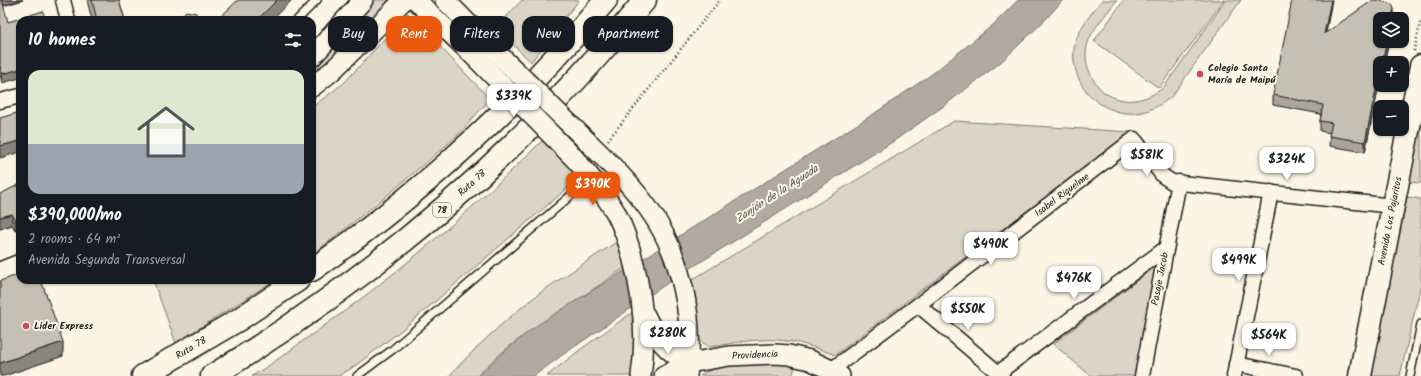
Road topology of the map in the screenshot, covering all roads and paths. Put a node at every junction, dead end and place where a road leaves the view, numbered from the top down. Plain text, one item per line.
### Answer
1 (63, 0) edge
2 (317, 0) edge
3 (363, 0) edge
4 (404, 0) edge
5 (416, 0) edge
6 (445, 0) edge
7 (606, 0) edge
8 (645, 0) edge
9 (720, 0) edge
10 (67, 16) edge
11 (301, 16) edge
12 (457, 16) edge
13 (450, 26) edge
14 (483, 52) edge
15 (483, 52) edge
16 (316, 53) edge
17 (1421, 66) edge
18 (316, 84) edge
19 (16, 97) edge
20 (0, 101) edge
21 (597, 143) junction
22 (591, 178) junction
23 (1179, 182) junction
24 (1270, 192) junction
25 (1393, 206) junction
26 (1166, 248) junction
27 (16, 266) edge
28 (316, 267) edge
29 (0, 272) edge
30 (292, 284) edge
31 (918, 306) junction
32 (643, 310) junction
33 (1421, 324) edge
34 (688, 369) edge
35 (1235, 370) edge
36 (831, 374) edge
37 (1000, 375) edge
38 (143, 376) edge
39 (212, 376) edge
40 (358, 376) edge
41 (641, 376) edge
42 (664, 376) edge
43 (1142, 376) edge
44 (1296, 376) edge
45 (1360, 376) edge
46 (1410, 376) edge

1 - 10 street
2 - 11 lane
3 - 16 main road
4 - 18 main road
5 - 13 main road
6 - 12 main road
7 - 28 main road
8 - 39 main road, Ruta 78 / 78
9 - 21 path
14 - 21 main road, bridge
15 - 22 main road, bridge
17 - 25 main road, Avenida Los Pajaritos
19 - 20 street
21 - 34 main road
22 - 32 main road
22 - 40 lane
23 - 24 street
23 - 26 street, Pasaje Jacob
23 - 31 street, Isabel Riquelme
24 - 25 street
24 - 35 street
25 - 45 main road, Avenida Los Pajaritos
26 - 37 street
26 - 43 street, Pasaje Jacob
27 - 29 main road
30 - 38 main road, Ruta 78
31 - 36 street, Isabel Riquelme
31 - 37 street
32 - 34 main road
32 - 41 main road
33 - 46 lane
34 - 36 main road, Providencia
34 - 42 main road, Providencia
35 - 44 street

